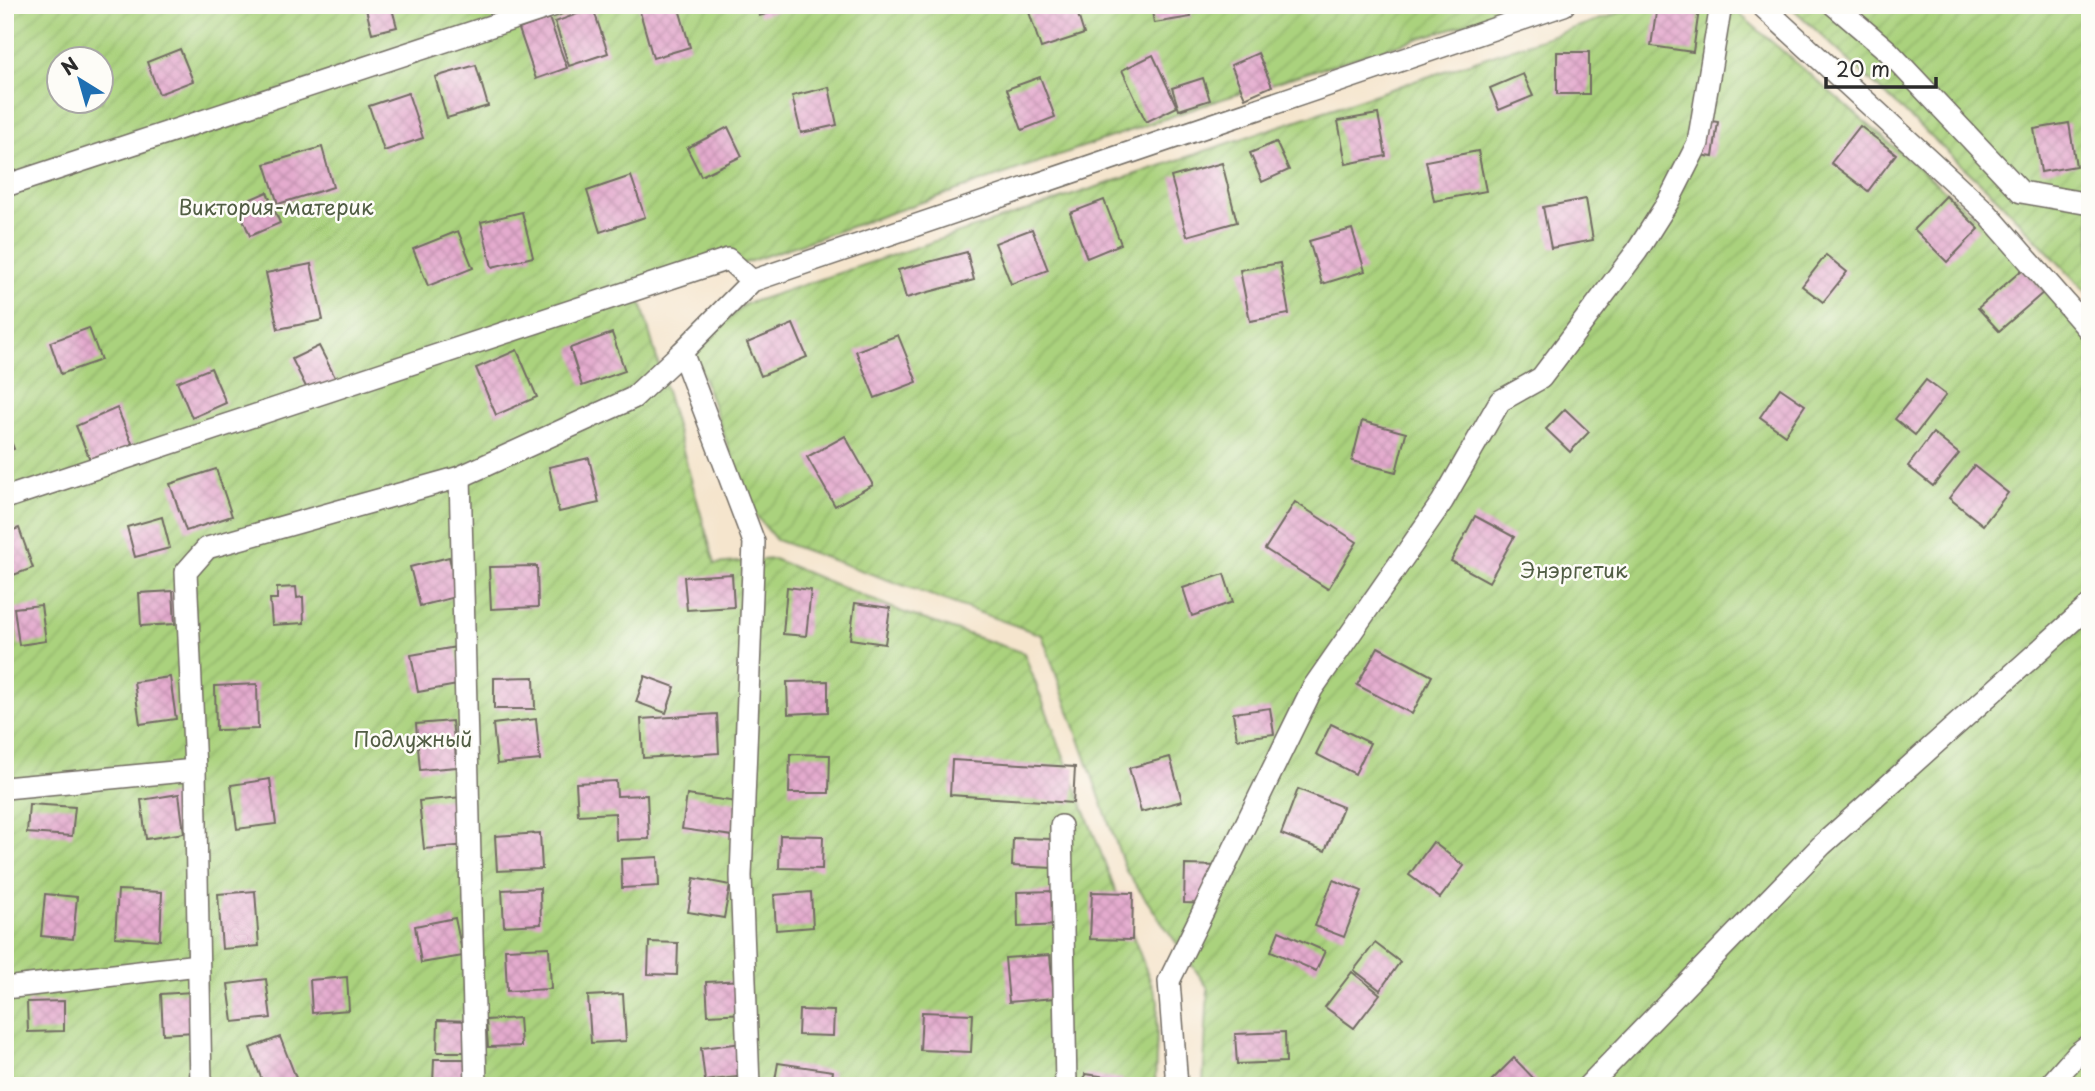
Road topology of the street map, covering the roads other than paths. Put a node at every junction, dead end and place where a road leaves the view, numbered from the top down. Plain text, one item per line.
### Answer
1 (555, 5) edge
2 (1564, 5) edge
3 (1721, 5) edge
4 (1761, 5) edge
5 (1833, 5) edge
6 (5, 186) edge
7 (2090, 204) edge
8 (752, 281) junction
9 (2090, 331) edge
10 (682, 352) junction
11 (460, 477) junction
12 (5, 499) edge
13 (2090, 605) edge
14 (195, 771) junction
15 (5, 788) edge
16 (1061, 826) dead end
17 (198, 965) junction
18 (5, 988) edge
19 (2090, 1044) edge
20 (201, 1086) edge
21 (477, 1086) edge
22 (749, 1086) edge
23 (1066, 1086) edge
24 (1177, 1086) edge
25 (1588, 1086) edge
26 (2049, 1086) edge

1 - 6 lane
2 - 8 lane
3 - 24 lane
4 - 9 lane
5 - 7 lane
8 - 10 lane
8 - 12 lane
10 - 11 lane
10 - 22 lane
11 - 14 lane
11 - 21 lane
13 - 25 lane
14 - 15 lane
14 - 17 lane
16 - 23 lane
17 - 18 lane
17 - 20 lane
19 - 26 lane

